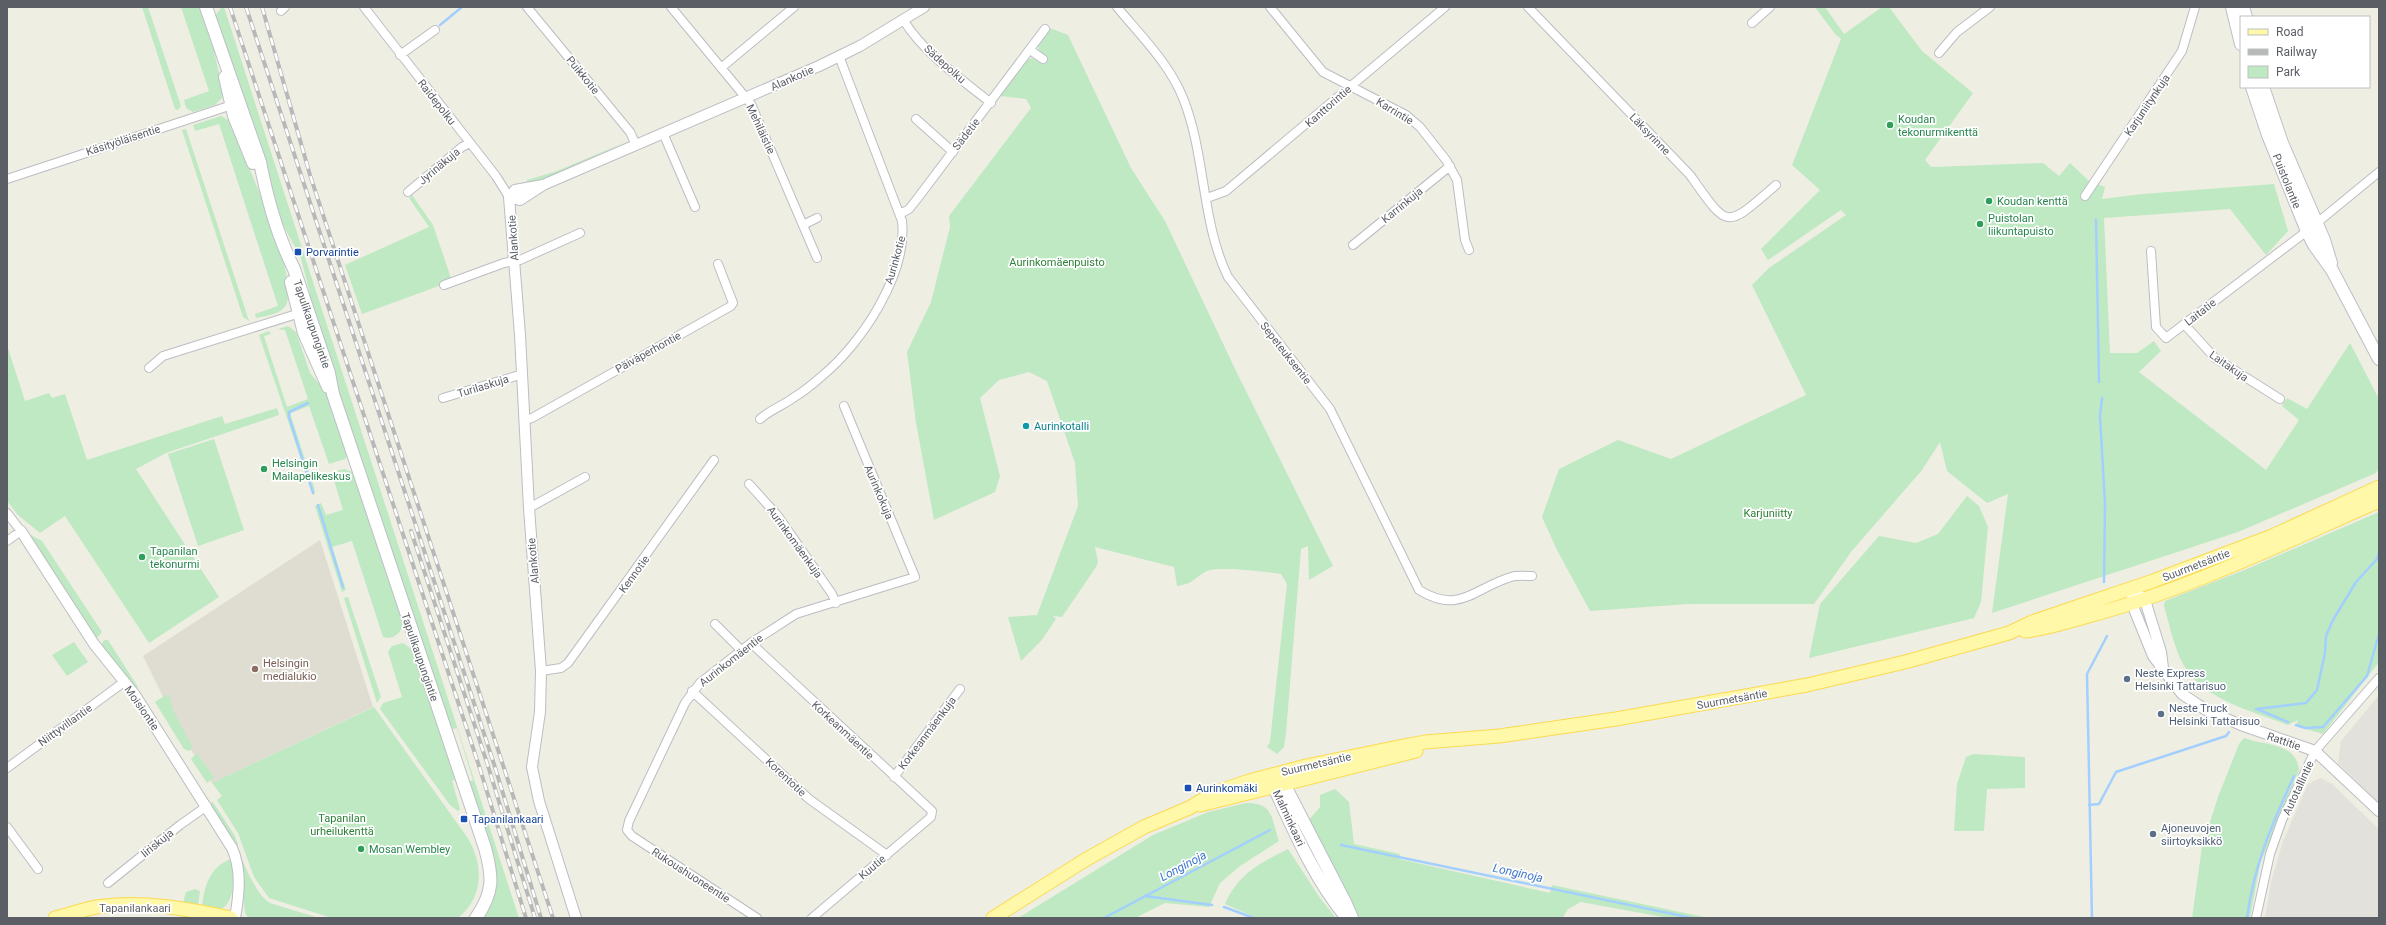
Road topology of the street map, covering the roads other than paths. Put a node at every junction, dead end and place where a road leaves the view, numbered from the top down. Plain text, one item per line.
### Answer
1 (206, 7) edge
2 (364, 7) edge
3 (527, 7) edge
4 (670, 7) edge
5 (794, 7) edge
6 (924, 7) edge
7 (1117, 7) edge
8 (1270, 7) edge
9 (1445, 7) edge
10 (1528, 7) edge
11 (1770, 7) edge
12 (1990, 7) edge
13 (2195, 7) edge
14 (2232, 7) edge
15 (904, 21) junction
16 (1752, 23) dead end
17 (1045, 29) dead end
18 (435, 30) dead end
19 (2240, 40) edge
20 (1030, 50) junction
21 (1939, 53) dead end
22 (400, 55) junction
23 (840, 56) junction
24 (1043, 59) dead end
25 (721, 68) junction
26 (1351, 86) junction
27 (2252, 88) edge
28 (2263, 88) edge
29 (746, 98) junction
30 (991, 103) junction
31 (235, 104) junction
32 (916, 119) dead end
33 (664, 133) junction
34 (470, 143) junction
35 (636, 145) junction
36 (952, 152) junction
37 (1450, 166) junction
38 (2379, 172) edge
39 (7, 179) edge
40 (1776, 185) dead end
41 (408, 192) dead end
42 (2085, 196) dead end
43 (509, 197) junction
44 (1206, 198) junction
45 (695, 207) dead end
46 (900, 214) junction
47 (817, 218) dead end
48 (803, 224) junction
49 (2312, 227) junction
50 (580, 233) dead end
51 (1353, 245) dead end
52 (1469, 250) dead end
53 (2151, 251) dead end
54 (817, 258) dead end
55 (515, 261) junction
56 (718, 264) dead end
57 (444, 285) dead end
58 (303, 312) junction
59 (2184, 324) junction
60 (2379, 359) edge
61 (149, 368) dead end
62 (523, 374) junction
63 (443, 398) dead end
64 (2280, 399) dead end
65 (844, 406) dead end
66 (760, 419) dead end
67 (525, 420) junction
68 (714, 460) dead end
69 (585, 477) dead end
70 (749, 484) dead end
71 (2379, 487) edge
72 (2379, 501) edge
73 (529, 508) junction
74 (7, 513) edge
75 (21, 531) junction
76 (7, 541) edge
77 (1532, 576) dead end
78 (915, 577) joint
79 (2133, 589) junction
80 (2138, 602) junction
81 (836, 603) junction
82 (715, 624) dead end
83 (2009, 633) junction
84 (751, 643) junction
85 (741, 650) junction
86 (541, 671) junction
87 (2379, 678) edge
88 (124, 682) junction
89 (960, 689) dead end
90 (692, 691) junction
91 (1450, 741) junction
92 (2315, 751) junction
93 (7, 768) edge
94 (1274, 774) junction
95 (894, 777) junction
96 (1279, 786) junction
97 (207, 806) junction
98 (1189, 808) junction
99 (2379, 811) edge
100 (932, 817) joint
101 (7, 827) edge
102 (627, 830) joint
103 (887, 855) junction
104 (38, 869) dead end
105 (108, 883) dead end
106 (60, 918) edge
107 (231, 918) edge
108 (235, 918) edge
109 (476, 918) edge
110 (576, 918) edge
111 (757, 918) edge
112 (812, 918) edge
113 (993, 918) edge
114 (1347, 918) edge
115 (1352, 918) edge
116 (2256, 918) edge

1 - 31 main road, Tapulikaupungintie
2 - 22 street, Raidepolku
3 - 35 street, Puikkotie
4 - 25 street, Mehiläistie
5 - 25 street
6 - 15 street, Alankotie
7 - 44 street, Sepeteuksentie
8 - 26 street, Karrintie
9 - 26 street, Kanttorintie
10 - 40 street, Läksyrinne
11 - 16 street
12 - 21 street
13 - 42 street, Karjuniitynkuja
14 - 19 main road
15 - 23 street, Alankotie
15 - 30 street, Sädepolku
17 - 20 street, Sädetie
18 - 22 street
20 - 24 street
20 - 30 street, Sädetie
22 - 34 street, Raidepolku
23 - 29 street, Alankotie
23 - 46 street, Aurinkotie
25 - 29 street, Mehiläistie
26 - 37 street, Karrintie
26 - 44 street, Kanttorintie
27 - 49 main road, Puistolantie
28 - 49 main road, Puistolantie
29 - 33 street, Alankotie
29 - 48 street, Mehiläistie
30 - 36 street, Sädetie
31 - 39 street, Käsityöläisentie
31 - 58 main road, Tapulikaupungintie
32 - 36 street
33 - 35 street, Alankotie
33 - 45 street
34 - 41 street, Jyrinäkuja
34 - 43 street, Raidepolku
35 - 43 street, Alankotie
36 - 46 street, Sädetie
37 - 51 street, Karrinkuja
37 - 52 street, Karrintie
38 - 49 street, Laitatie
43 - 55 street, Alankotie
44 - 77 street, Sepeteuksentie
46 - 66 street, Aurinkotie
47 - 48 street
48 - 54 street, Mehiläistie
49 - 59 street, Laitatie
49 - 60 main road, Puistolantie
50 - 55 street
53 - 59 street, Laitatie
55 - 57 street
55 - 62 street, Alankotie
56 - 67 street, Päiväperhontie
58 - 61 street
58 - 109 main road, Tapulikaupungintie
59 - 64 street, Laitakuja
62 - 63 street, Turilaskuja
62 - 67 street, Alankotie
65 - 78 street, Aurinkokuja
67 - 73 street, Alankotie
68 - 86 street, Kennotie
69 - 73 street
70 - 81 street, Aurinkomäenkuja
71 - 79 main road, Suurmetsäntie
72 - 80 main road, Suurmetsäntie
73 - 86 street, Alankotie
74 - 75 street, Moisiontie
75 - 76 street
75 - 88 street, Moisiontie
78 - 81 street, Aurinkomäentie
79 - 80 street, Rattitie
79 - 83 main road, Suurmetsäntie
80 - 83 main road, Suurmetsäntie
80 - 92 street, Rattitie
81 - 84 street, Aurinkomäentie
82 - 85 street
83 - 91 main road, Suurmetsäntie
84 - 85 street, Aurinkomäentie
84 - 95 street, Korkeanmäentie
85 - 90 street, Aurinkomäentie
86 - 110 street, Alankotie
87 - 92 street, Autotallintie
88 - 93 street, Niittyvillantie
88 - 97 street, Moisiontie
89 - 95 street, Korkeanmäenkuja
90 - 102 street, Aurinkomäentie
90 - 103 street, Korentotie
91 - 94 main road, Suurmetsäntie
91 - 96 main road, Suurmetsäntie
92 - 99 street, Rattitie
92 - 116 street, Autotallintie
94 - 96 main road, Malminkaari
94 - 98 main road, Suurmetsäntie
95 - 100 street, Korkeanmäentie
96 - 98 main road, Suurmetsäntie
96 - 114 main road, Malminkaari
96 - 115 main road, Malminkaari
97 - 105 street, Iiriskuja
97 - 108 street, Moisiontie
98 - 113 main road, Suurmetsäntie
100 - 103 street, Kuutie
101 - 104 street
102 - 111 street, Rukoushuoneentie
103 - 112 street, Kuutie
106 - 107 main road, Tapanilankaari

